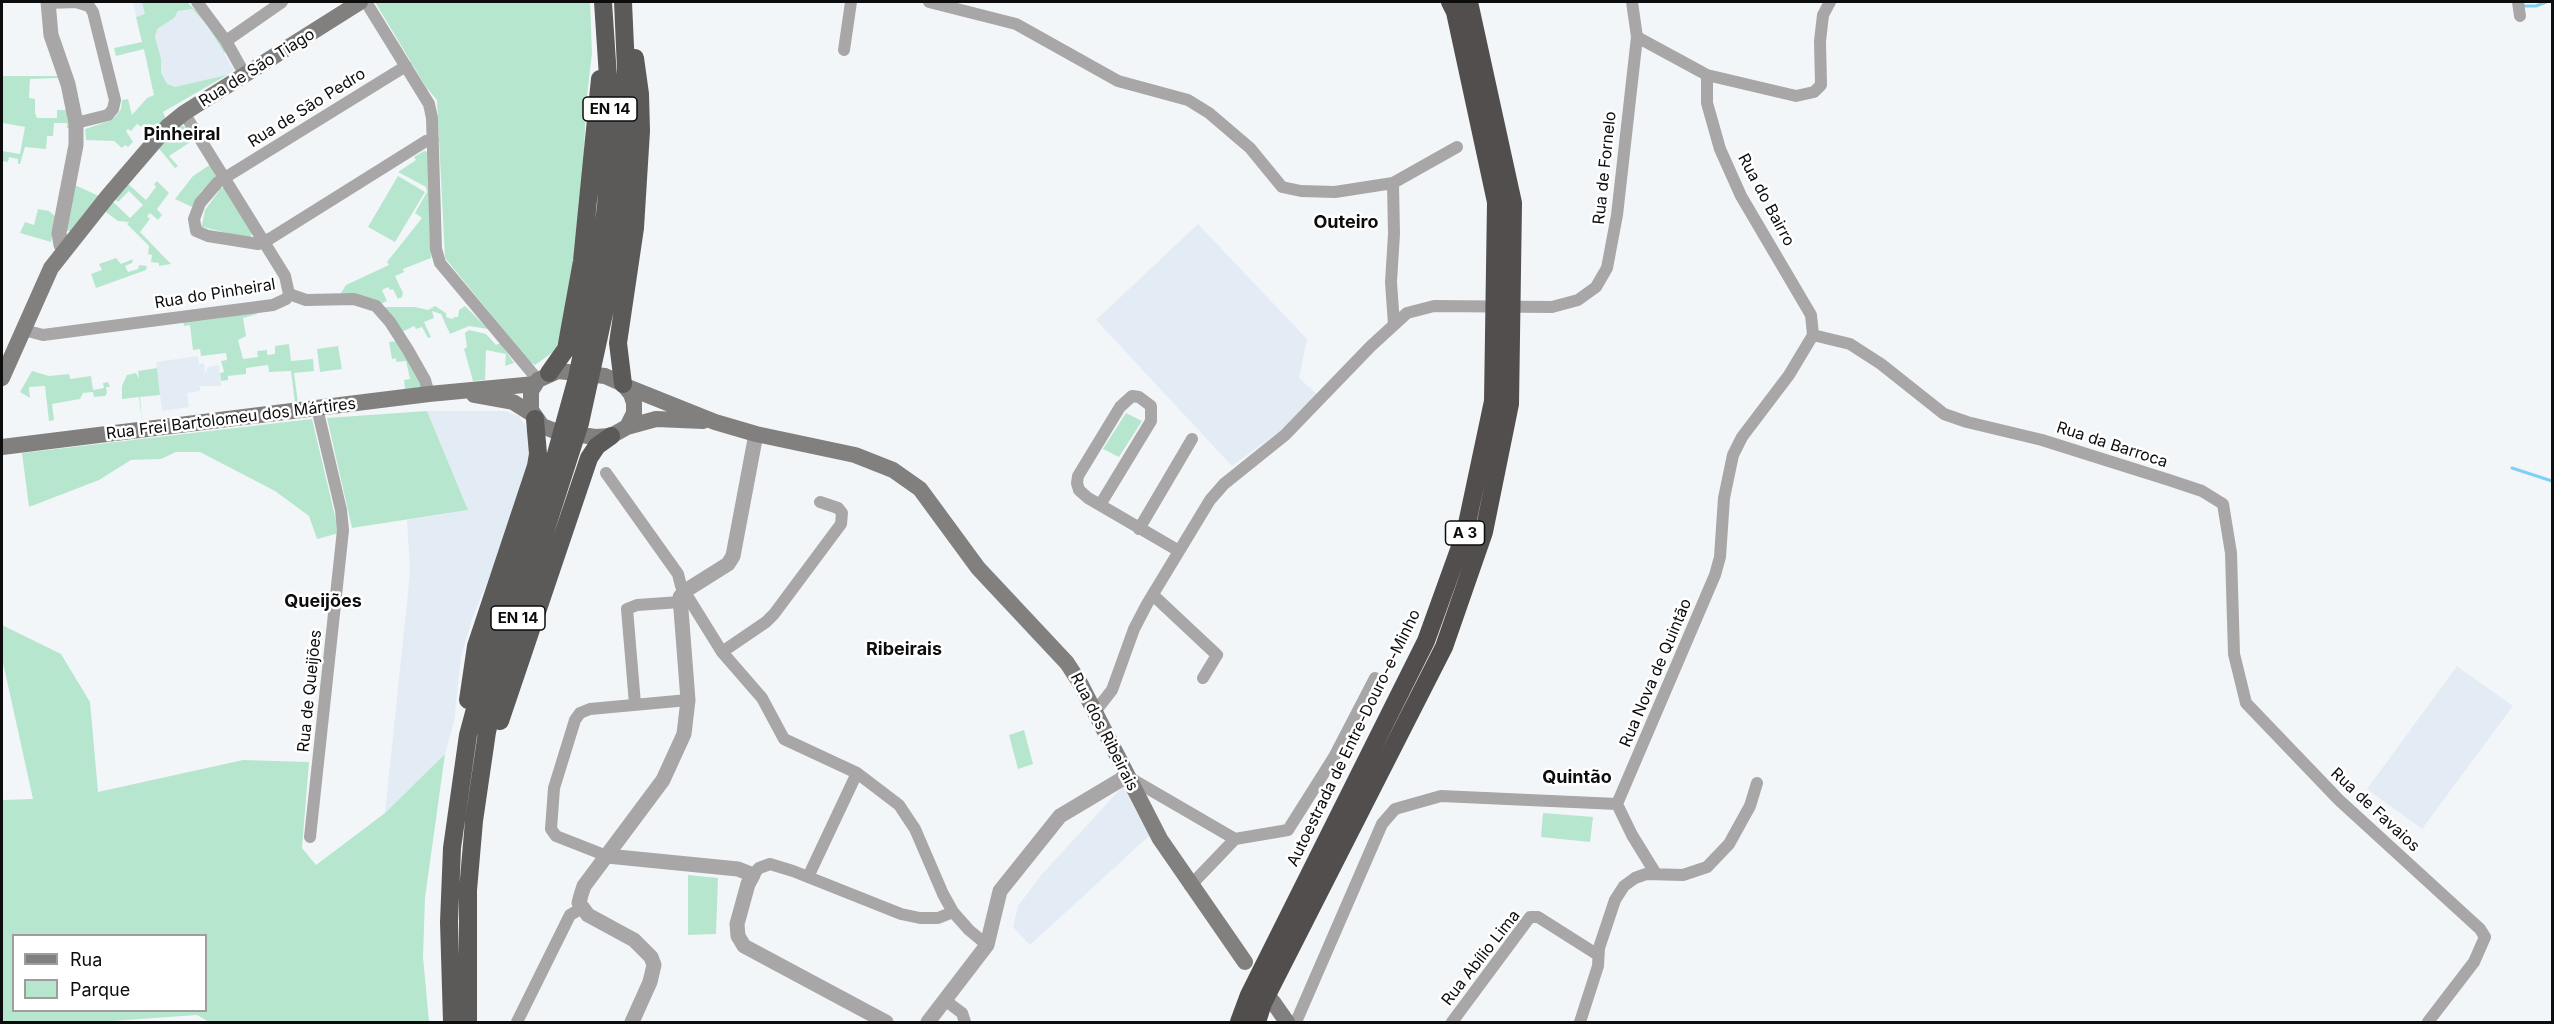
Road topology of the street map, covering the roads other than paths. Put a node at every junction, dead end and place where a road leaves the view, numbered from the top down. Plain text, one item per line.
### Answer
1 (48, 2) edge
2 (197, 2) edge
3 (282, 2) edge
4 (360, 2) edge
5 (366, 2) edge
6 (603, 2) edge
7 (623, 2) edge
8 (851, 2) edge
9 (929, 2) edge
10 (1450, 2) edge
11 (1469, 2) edge
12 (1632, 2) edge
13 (1830, 2) edge
14 (625, 21) junction
15 (606, 32) junction
16 (1637, 37) junction
17 (226, 41) junction
18 (844, 50) dead end
19 (406, 66) junction
20 (245, 75) junction
21 (1707, 75) junction
22 (184, 113) junction
23 (76, 123) junction
24 (433, 140) junction
25 (1457, 147) dead end
26 (224, 178) junction
27 (1392, 183) junction
28 (264, 242) junction
29 (65, 249) junction
30 (289, 294) junction
31 (1394, 325) junction
32 (24, 330) junction
33 (1814, 336) junction
34 (588, 362) junction
35 (2, 378) edge
36 (540, 379) junction
37 (624, 385) junction
38 (461, 392) junction
39 (429, 394) junction
40 (317, 408) junction
41 (534, 416) junction
42 (715, 422) junction
43 (619, 431) junction
44 (756, 434) junction
45 (1192, 439) dead end
46 (2, 447) edge
47 (563, 456) junction
48 (606, 473) dead end
49 (820, 502) dead end
50 (1100, 505) junction
51 (1139, 529) junction
52 (1179, 551) junction
53 (1153, 595) junction
54 (682, 597) junction
55 (722, 652) junction
56 (1203, 678) dead end
57 (1375, 678) dead end
58 (688, 700) junction
59 (2246, 703) joint
60 (635, 704) junction
61 (1094, 713) junction
62 (468, 735) junction
63 (857, 773) junction
64 (1126, 776) junction
65 (479, 782) junction
66 (1757, 783) dead end
67 (1617, 804) junction
68 (310, 837) dead end
69 (1235, 839) junction
70 (606, 856) junction
71 (1656, 874) junction
72 (753, 875) junction
73 (808, 877) junction
74 (1190, 886) junction
75 (582, 908) junction
76 (953, 912) junction
77 (987, 945) junction
78 (1598, 955) junction
79 (1245, 962) dead end
80 (946, 1002) junction
81 (1273, 1002) dead end
82 (452, 1023) edge
83 (468, 1023) edge
84 (518, 1023) edge
85 (632, 1023) edge
86 (886, 1023) edge
87 (928, 1023) edge
88 (965, 1023) edge
89 (1239, 1023) edge
90 (1257, 1023) edge
91 (1287, 1023) edge
92 (1296, 1023) edge
93 (1452, 1023) edge
94 (1580, 1023) edge
95 (2428, 1023) edge

1 - 23 street
1 - 23 street
2 - 17 street
3 - 17 street
4 - 20 main road, Rua de São Tiago
5 - 19 street
6 - 15 highway, EN 14
7 - 14 highway, EN 14
8 - 18 street
9 - 27 street
10 - 89 highway, Autoestrada de Entre-Douro-e-Minho / A 3
11 - 90 highway, A 3
12 - 16 street, Rua de Fornelo
13 - 21 street
14 - 34 highway, EN 14
14 - 37 highway
15 - 34 highway, EN 14
15 - 36 highway
16 - 21 street
16 - 31 street, Rua de Fornelo
17 - 20 street
19 - 24 street
19 - 26 street, Rua de São Pedro
20 - 22 main road, Rua de São Tiago
21 - 33 street, Rua do Bairro
22 - 26 street
22 - 29 main road, Rua de São Tiago
23 - 29 street
24 - 28 street
24 - 36 street
25 - 27 street
26 - 28 street
26 - 28 street, Rua de São Pedro
27 - 31 street
28 - 30 street
29 - 32 main road, Rua de São Tiago
30 - 32 street, Rua do Pinheiral
30 - 39 street, Rua do Pinheiral
31 - 52 street, Rua de Fornelo
32 - 35 main road, Rua de São Tiago
33 - 59 street, Rua da Barroca
33 - 67 street, Rua Nova de Quintão
34 - 47 highway, EN 14
36 - 37 main road
36 - 38 main road, Rua Frei Bartolomeu dos Mártires
36 - 41 main road
37 - 42 main road
37 - 43 main road
38 - 39 main road, Rua Frei Bartolomeu dos Mártires
38 - 41 main road, Rua Frei Bartolomeu dos Mártires
39 - 40 main road, Rua Frei Bartolomeu dos Mártires
40 - 46 main road, Rua Frei Bartolomeu dos Mártires
40 - 68 street, Rua de Queijões
41 - 43 main road
41 - 62 highway
42 - 43 main road
42 - 44 main road, Rua dos Ribeirais
43 - 65 highway
44 - 54 street
44 - 61 main road, Rua dos Ribeirais
45 - 51 street
47 - 62 highway, EN 14
47 - 65 highway, EN 14
48 - 54 street
49 - 55 street
50 - 50 street
50 - 51 street
51 - 52 street
52 - 53 street, Rua de Fornelo
53 - 56 street
53 - 61 street, Rua de Fornelo
54 - 55 street
54 - 58 street
54 - 60 street
55 - 63 street
57 - 69 street
58 - 60 street
58 - 70 street
59 - 95 street, Rua de Favaios
60 - 70 street
61 - 64 main road, Rua dos Ribeirais
62 - 82 highway, EN 14
63 - 73 street
63 - 76 street
64 - 69 street
64 - 74 main road, Rua dos Ribeirais
64 - 77 street
65 - 83 highway, EN 14
66 - 71 street
67 - 71 street
67 - 92 street
69 - 74 street
70 - 72 street
70 - 75 street
71 - 78 street
72 - 73 street
72 - 86 street
73 - 76 street
74 - 79 main road, Rua dos Ribeirais
75 - 84 street
75 - 85 street
76 - 77 street
77 - 80 street
78 - 93 street, Rua Abílio Lima
78 - 94 street
80 - 87 street
80 - 88 street
81 - 91 main road

